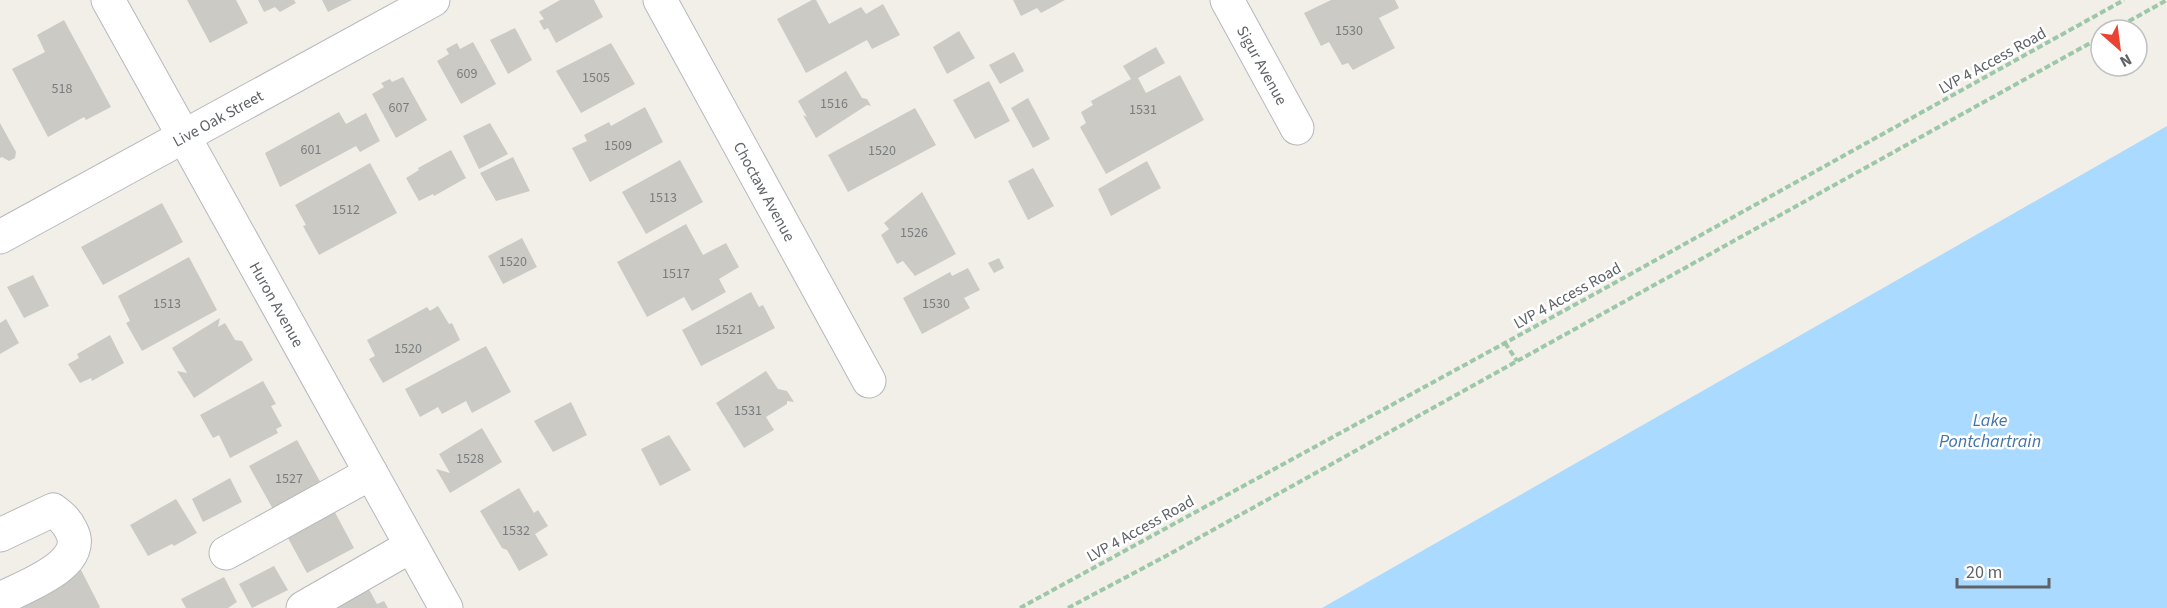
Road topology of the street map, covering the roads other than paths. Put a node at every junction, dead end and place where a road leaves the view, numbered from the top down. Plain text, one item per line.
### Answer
1 (108, 0) edge
2 (433, 0) edge
3 (660, 0) edge
4 (1227, 0) edge
5 (1297, 128) dead end
6 (184, 137) junction
7 (0, 237) edge
8 (869, 381) dead end
9 (371, 473) junction
10 (0, 535) edge
11 (411, 546) junction
12 (226, 553) dead end
13 (0, 599) edge
14 (303, 608) edge
15 (446, 608) edge

1 - 6 street, Huron Avenue
2 - 6 street, Live Oak Street
3 - 8 street, Choctaw Avenue
4 - 5 street, Sigur Avenue
6 - 7 street, Live Oak Street
6 - 9 street, Huron Avenue
9 - 11 street, Huron Avenue
9 - 12 street
10 - 13 street
11 - 14 street
11 - 15 street, Huron Avenue

